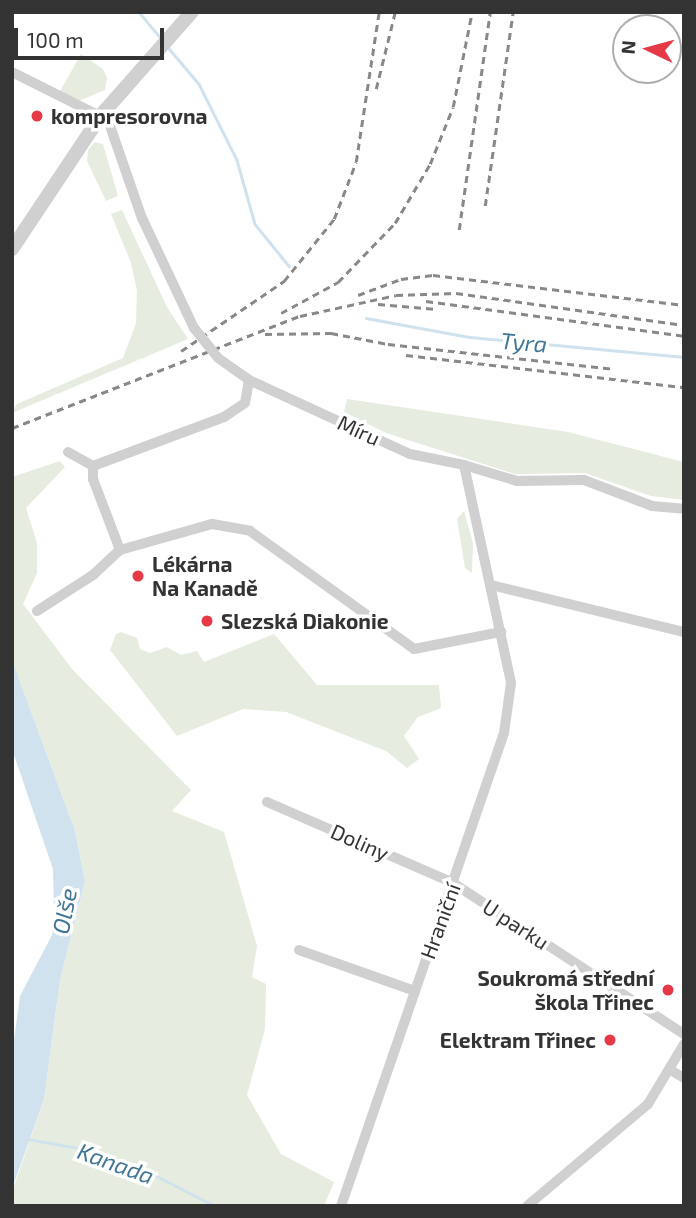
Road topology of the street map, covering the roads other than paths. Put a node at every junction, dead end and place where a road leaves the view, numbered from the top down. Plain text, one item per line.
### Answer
1 (192, 12) edge
2 (12, 72) edge
3 (102, 114) junction
4 (12, 249) edge
5 (249, 380) junction
6 (68, 452) dead end
7 (97, 463) junction
8 (464, 465) junction
9 (684, 509) edge
10 (120, 550) junction
11 (491, 585) junction
12 (37, 611) dead end
13 (501, 632) junction
14 (684, 632) edge
15 (267, 802) dead end
16 (453, 883) junction
17 (299, 950) dead end
18 (415, 991) junction
19 (684, 1034) edge
20 (684, 1045) edge
21 (672, 1071) junction
22 (684, 1078) edge
23 (341, 1206) edge
24 (527, 1206) edge

1 - 3 street
2 - 3 street
3 - 4 street
3 - 5 street, Míru, bridge
5 - 7 street
5 - 8 street, Míru
6 - 7 street
7 - 10 street
8 - 9 street, Míru
8 - 11 street
10 - 12 street
10 - 13 street
11 - 13 street, Hraniční
11 - 14 street
13 - 16 street, Hraniční
15 - 16 street, Doliny
16 - 18 street, Hraniční
16 - 19 street, U parku
17 - 18 street
18 - 23 street, Hraniční
20 - 21 street
21 - 22 street
21 - 24 street

